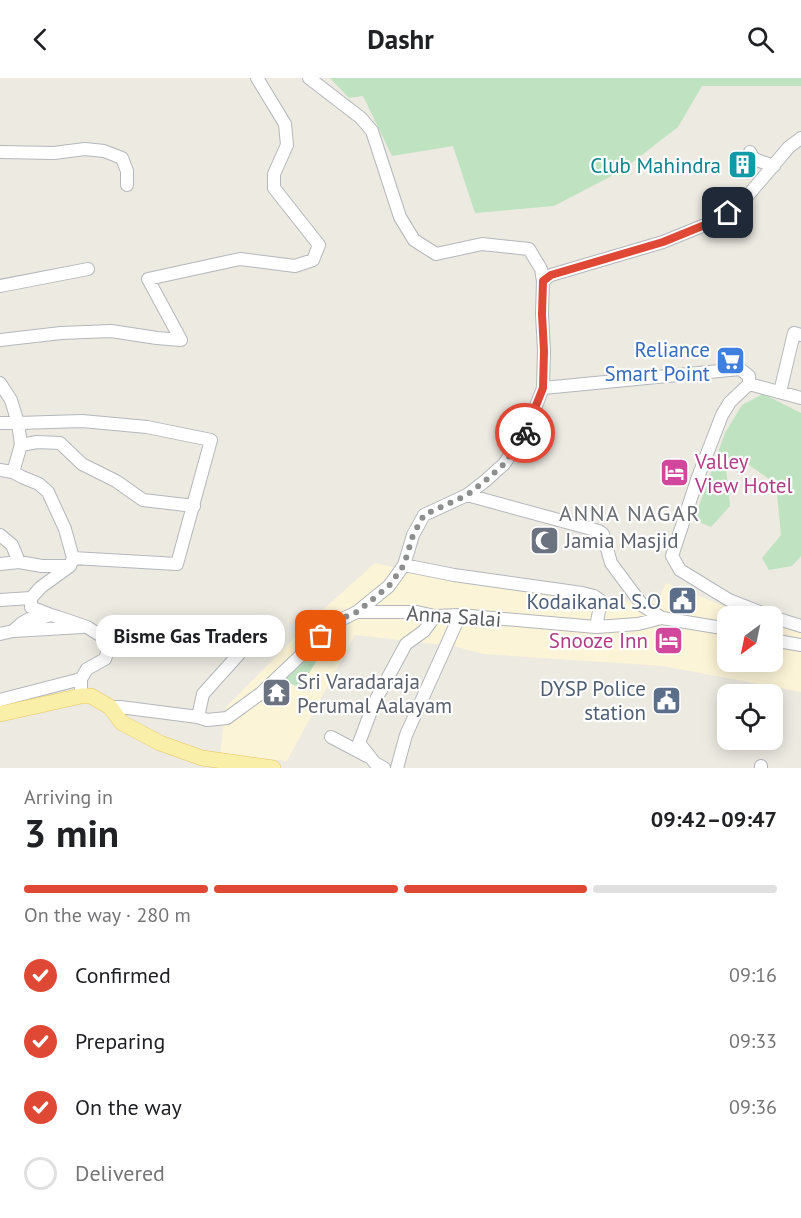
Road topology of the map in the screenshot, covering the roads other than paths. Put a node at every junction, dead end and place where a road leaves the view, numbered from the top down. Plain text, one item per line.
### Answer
1 (257, 78) edge
2 (309, 78) edge
3 (801, 138) edge
4 (0, 152) edge
5 (750, 153) dead end
6 (774, 166) junction
7 (127, 185) dead end
8 (88, 269) dead end
9 (543, 281) junction
10 (0, 286) edge
11 (801, 335) edge
12 (0, 339) edge
13 (0, 383) edge
14 (749, 384) junction
15 (543, 388) junction
16 (780, 392) junction
17 (801, 398) edge
18 (0, 423) edge
19 (18, 423) junction
20 (21, 445) junction
21 (6, 471) edge
22 (467, 495) junction
23 (194, 506) junction
24 (0, 535) edge
25 (19, 562) junction
26 (72, 562) junction
27 (0, 564) edge
28 (404, 565) junction
29 (31, 598) junction
30 (0, 600) edge
31 (744, 606) edge
32 (357, 612) junction
33 (51, 615) junction
34 (460, 615) junction
35 (435, 616) junction
36 (662, 618) junction
37 (783, 620) edge
38 (801, 626) edge
39 (87, 627) junction
40 (596, 627) junction
41 (717, 627) edge
42 (13, 631) junction
43 (0, 633) edge
44 (783, 642) edge
45 (801, 645) edge
46 (239, 654) dead end
47 (81, 680) junction
48 (81, 696) junction
49 (0, 700) edge
50 (110, 707) junction
51 (0, 714) edge
52 (198, 717) junction
53 (331, 737) dead end
54 (368, 756) junction
55 (273, 768) edge
56 (384, 768) edge
57 (397, 768) edge

1 - 12 street
2 - 9 street
3 - 6 street
4 - 7 street
5 - 6 street
6 - 9 street
8 - 10 street
9 - 15 street
11 - 16 street
13 - 19 street
14 - 15 street
14 - 16 street
14 - 31 street
15 - 22 street
16 - 17 street
18 - 19 street
19 - 20 street
19 - 23 street
20 - 21 street
20 - 23 street
21 - 26 street
22 - 28 street
22 - 36 street
23 - 26 street
24 - 25 street
25 - 26 street
25 - 27 street
26 - 29 street
28 - 32 street
28 - 40 street
29 - 30 street
29 - 33 street
32 - 35 street, Anna Salai
32 - 52 street, Anna Salai
33 - 39 street
33 - 42 street
34 - 35 street, Anna Salai
34 - 40 street, Anna Salai
34 - 57 street
35 - 54 street
36 - 40 street, Anna Salai
36 - 41 street, Anna Salai
37 - 38 street
39 - 42 street
39 - 47 street
42 - 43 street
44 - 45 street
46 - 52 street
47 - 48 street
47 - 49 street
48 - 50 main road
48 - 51 main road
50 - 52 street, Anna Salai
50 - 55 main road
53 - 54 street
54 - 56 street

